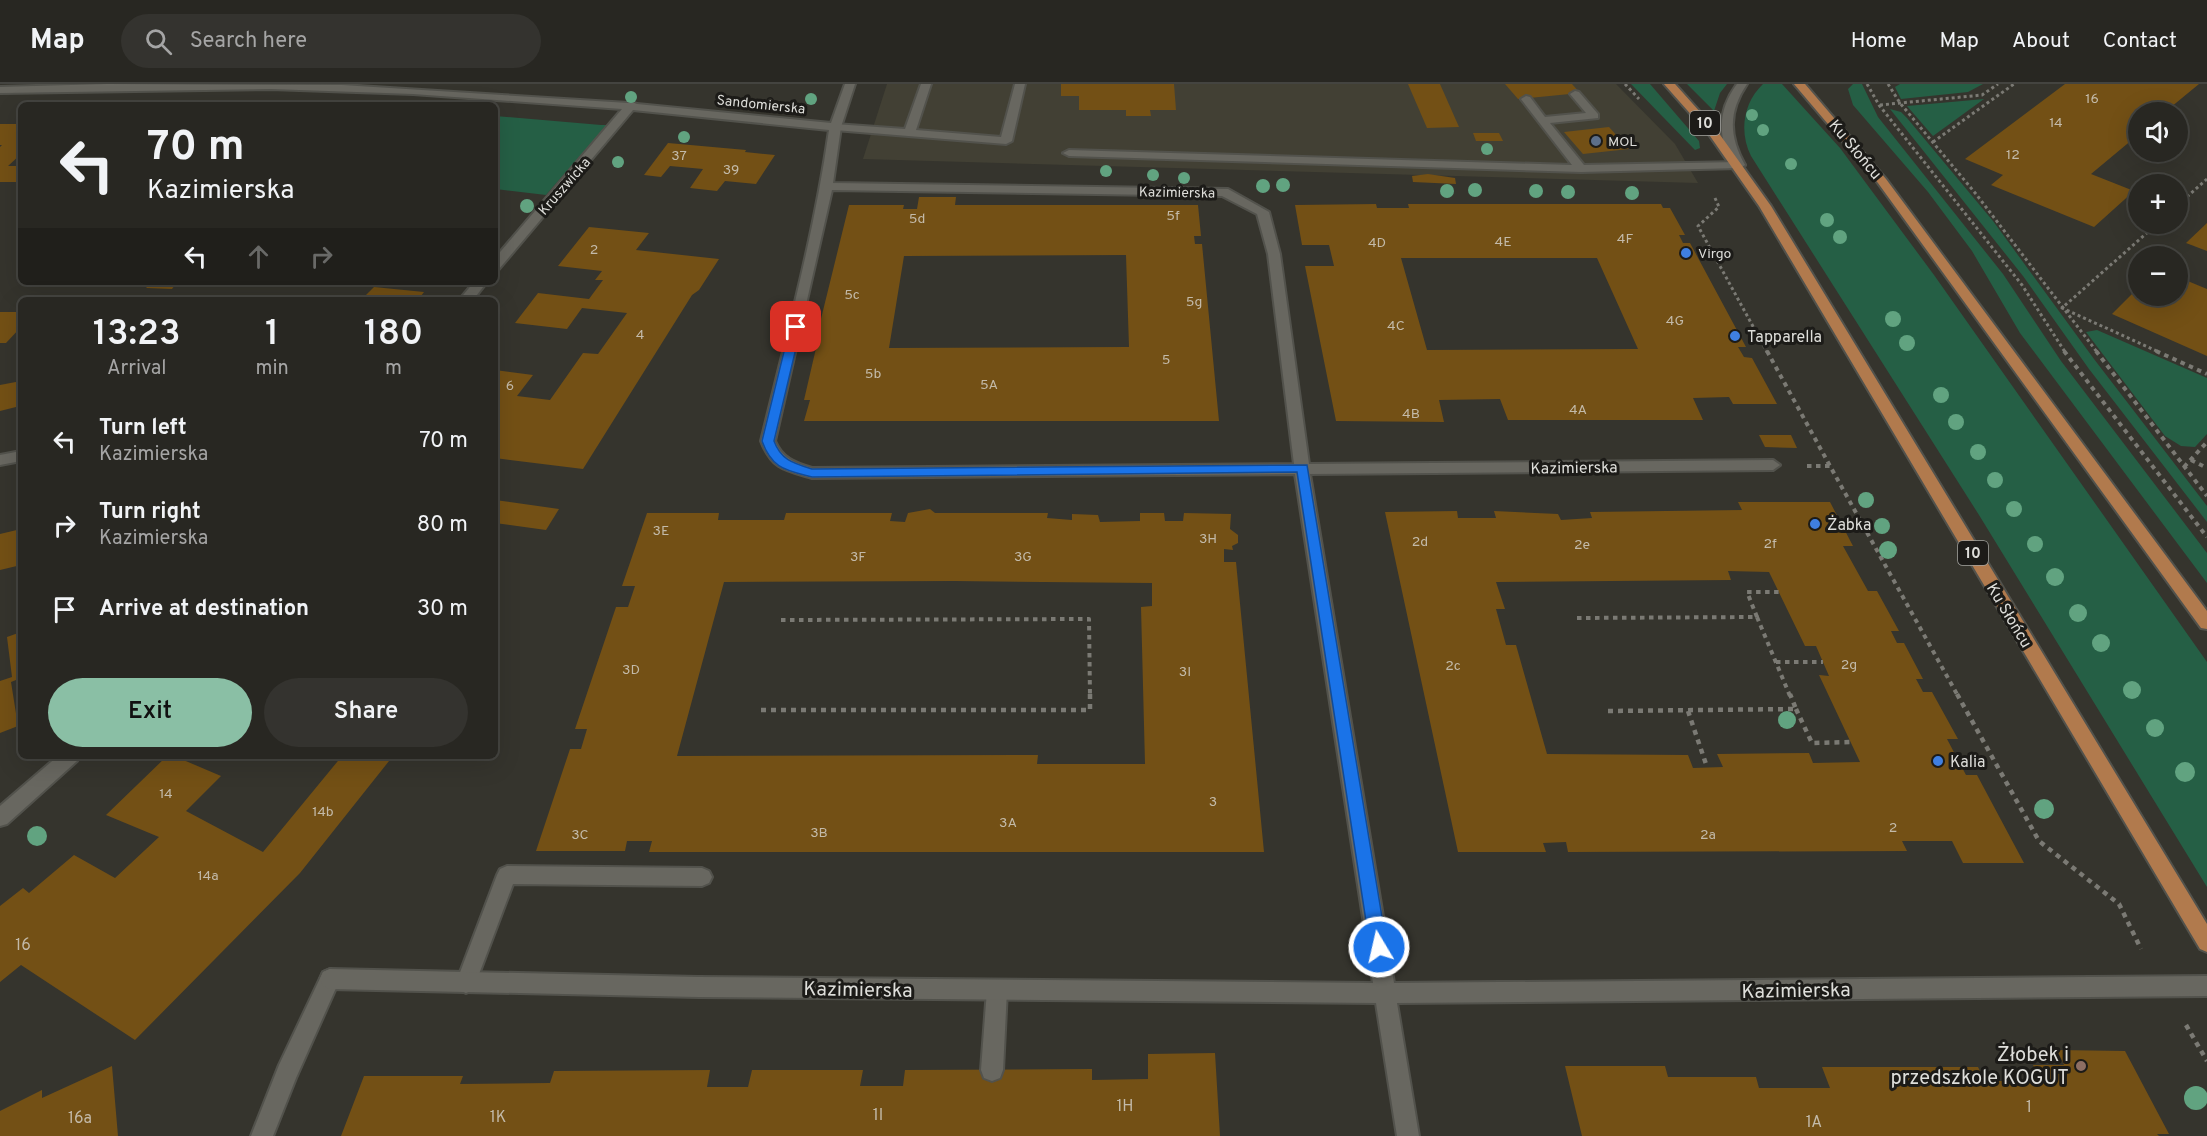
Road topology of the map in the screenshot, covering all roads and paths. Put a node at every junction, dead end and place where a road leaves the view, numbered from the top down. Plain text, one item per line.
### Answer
1 (850, 84) edge
2 (926, 84) edge
3 (1020, 84) edge
4 (1669, 84) edge
5 (1742, 84) edge
6 (1799, 84) edge
7 (1867, 84) edge
8 (1888, 84) edge
9 (1998, 84) edge
10 (2014, 84) edge
11 (0, 90) edge
12 (1575, 94) dead end
13 (1526, 99) dead end
14 (1900, 103) junction
15 (632, 105) junction
16 (1880, 105) junction
17 (1543, 120) junction
18 (835, 127) junction
19 (910, 132) junction
20 (1933, 142) junction
21 (1069, 153) dead end
22 (1739, 165) junction
23 (1581, 169) junction
24 (2207, 179) edge
25 (827, 186) junction
26 (2188, 196) edge
27 (1719, 207) dead end
28 (2146, 234) edge
29 (498, 262) edge
30 (478, 285) edge
31 (468, 297) edge
32 (2062, 308) junction
33 (2207, 374) edge
34 (2207, 442) edge
35 (18, 457) edge
36 (0, 460) edge
37 (2191, 460) junction
38 (1773, 465) joint
39 (1830, 466) junction
40 (2184, 466) junction
41 (1302, 468) junction
42 (2207, 468) edge
43 (2207, 496) edge
44 (2207, 537) edge
45 (1780, 592) dead end
46 (1757, 617) junction
47 (1577, 618) dead end
48 (781, 620) dead end
49 (2207, 623) edge
50 (1776, 662) junction
51 (1823, 662) dead end
52 (1796, 709) junction
53 (761, 710) dead end
54 (1608, 711) dead end
55 (1688, 711) junction
56 (1851, 742) dead end
57 (68, 759) edge
58 (1707, 767) dead end
59 (0, 818) edge
60 (702, 877) dead end
61 (2207, 942) edge
62 (466, 983) junction
63 (2162, 986) junction
64 (2207, 986) edge
65 (997, 990) junction
66 (1386, 993) junction
67 (2207, 1061) edge
68 (992, 1070) dead end
69 (262, 1136) edge
70 (1408, 1136) edge

1 - 18 street, Kazimierska
2 - 19 street
3 - 19 street, Sandomierska
4 - 22 main road, Ku Słońcu / 10
5 - 22 street, Ku Słońcu
6 - 49 main road, Ku Słońcu
7 - 16 path
8 - 14 path
9 - 14 path
10 - 20 path
11 - 15 street, Sandomierska
12 - 17 street
13 - 17 street
14 - 16 path
14 - 20 path
15 - 18 street, Sandomierska
15 - 29 street, Kruszwicka
16 - 44 path
17 - 23 street
18 - 19 street, Sandomierska
18 - 25 street, Kazimierska
20 - 32 path
21 - 23 street
22 - 23 street
22 - 61 main road, Ku Słońcu / 10
24 - 26 path
25 - 41 street, Kazimierska
25 - 41 street, Kazimierska
27 - 39 path
28 - 32 path
30 - 31 street
32 - 33 path
32 - 40 path
34 - 37 path
35 - 36 street
37 - 40 path
37 - 42 path
38 - 39 path
38 - 41 street, Kazimierska
39 - 63 path
40 - 43 path
41 - 66 street, Kazimierska
45 - 46 path
46 - 47 path
46 - 50 path
48 - 53 path
50 - 51 path
50 - 52 path
52 - 55 path
52 - 56 path
54 - 55 path
55 - 58 path
57 - 59 street
60 - 62 street
62 - 65 street, Kazimierska
62 - 69 street, Kazimierska
63 - 64 street, Kazimierska
63 - 66 street, Kazimierska
63 - 67 path
65 - 66 street, Kazimierska
65 - 68 street
66 - 70 street, Kazimierska

